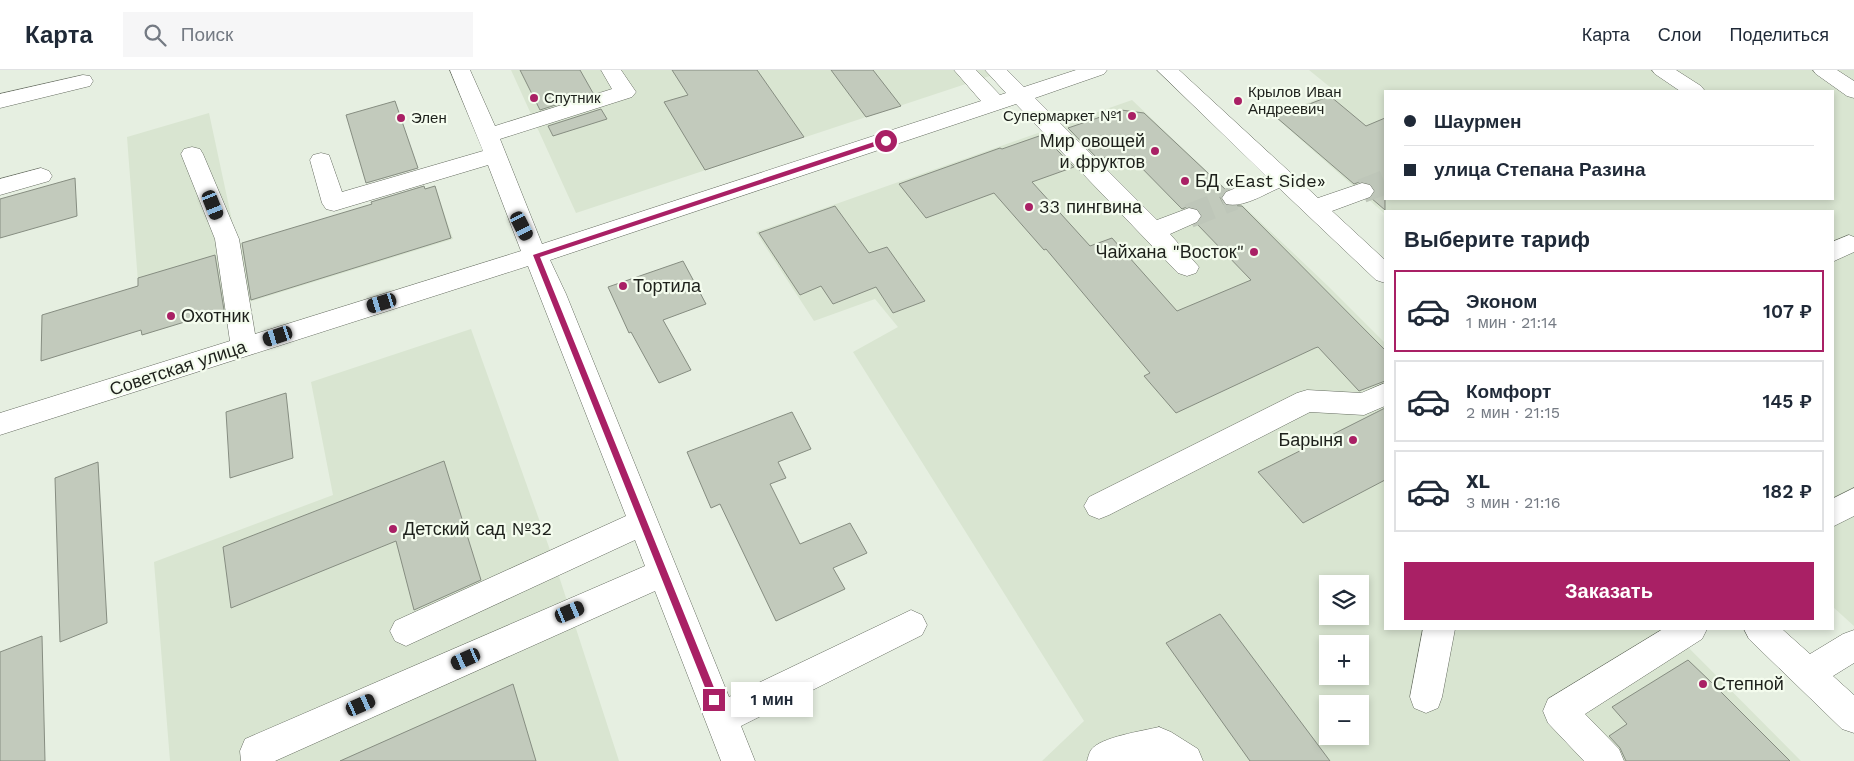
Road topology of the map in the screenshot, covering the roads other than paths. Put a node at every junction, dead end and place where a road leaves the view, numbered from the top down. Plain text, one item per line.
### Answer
1 (460, 70) edge
2 (611, 70) edge
3 (964, 70) edge
4 (995, 70) edge
5 (1097, 70) edge
6 (1167, 70) edge
7 (1662, 70) edge
8 (1823, 70) edge
9 (83, 81) dead end
10 (1692, 90) edge
11 (1854, 91) edge
12 (1020, 96) junction
13 (0, 101) edge
14 (996, 104) junction
15 (492, 145) junction
16 (192, 154) dead end
17 (321, 160) dead end
18 (40, 176) dead end
19 (1282, 178) junction
20 (0, 187) edge
21 (1362, 190) tunnel mouth
22 (1234, 198) tunnel mouth
23 (1315, 208) junction
24 (1189, 216) tunnel mouth
25 (1154, 231) junction
26 (536, 255) junction
27 (1187, 267) dead end
28 (1384, 273) edge
29 (244, 347) junction
30 (1384, 394) edge
31 (0, 424) edge
32 (1854, 501) edge
33 (1099, 506) dead end
34 (1834, 513) edge
35 (644, 522) junction
36 (664, 572) junction
37 (911, 626) dead end
38 (1439, 630) edge
39 (1688, 630) edge
40 (1761, 630) edge
41 (406, 631) dead end
42 (1854, 645) edge
43 (1808, 674) junction
44 (1426, 697) dead end
45 (1854, 717) edge
46 (722, 718) junction
47 (258, 761) edge
48 (738, 761) edge
49 (1104, 761) edge
50 (1186, 761) edge
51 (1607, 761) edge

1 - 15 street
2 - 15 street
3 - 14 street
4 - 12 street
5 - 12 street, Советская улица
6 - 19 street
7 - 10 street
8 - 11 street
9 - 13 street
12 - 14 street, Советская улица
12 - 25 street
14 - 26 street, Советская улица
15 - 17 street
15 - 26 street
16 - 29 street
18 - 20 street
19 - 22 street
19 - 23 street
21 - 23 street
23 - 28 street
24 - 25 street
25 - 27 street
26 - 29 street, Советская улица
26 - 35 street
29 - 31 street, Советская улица
30 - 33 street
32 - 34 street
35 - 36 street
35 - 41 street
36 - 46 street
36 - 47 street
37 - 46 street
38 - 44 street
39 - 51 street
40 - 43 street
42 - 43 street
43 - 45 street
46 - 48 street
49 - 50 street

